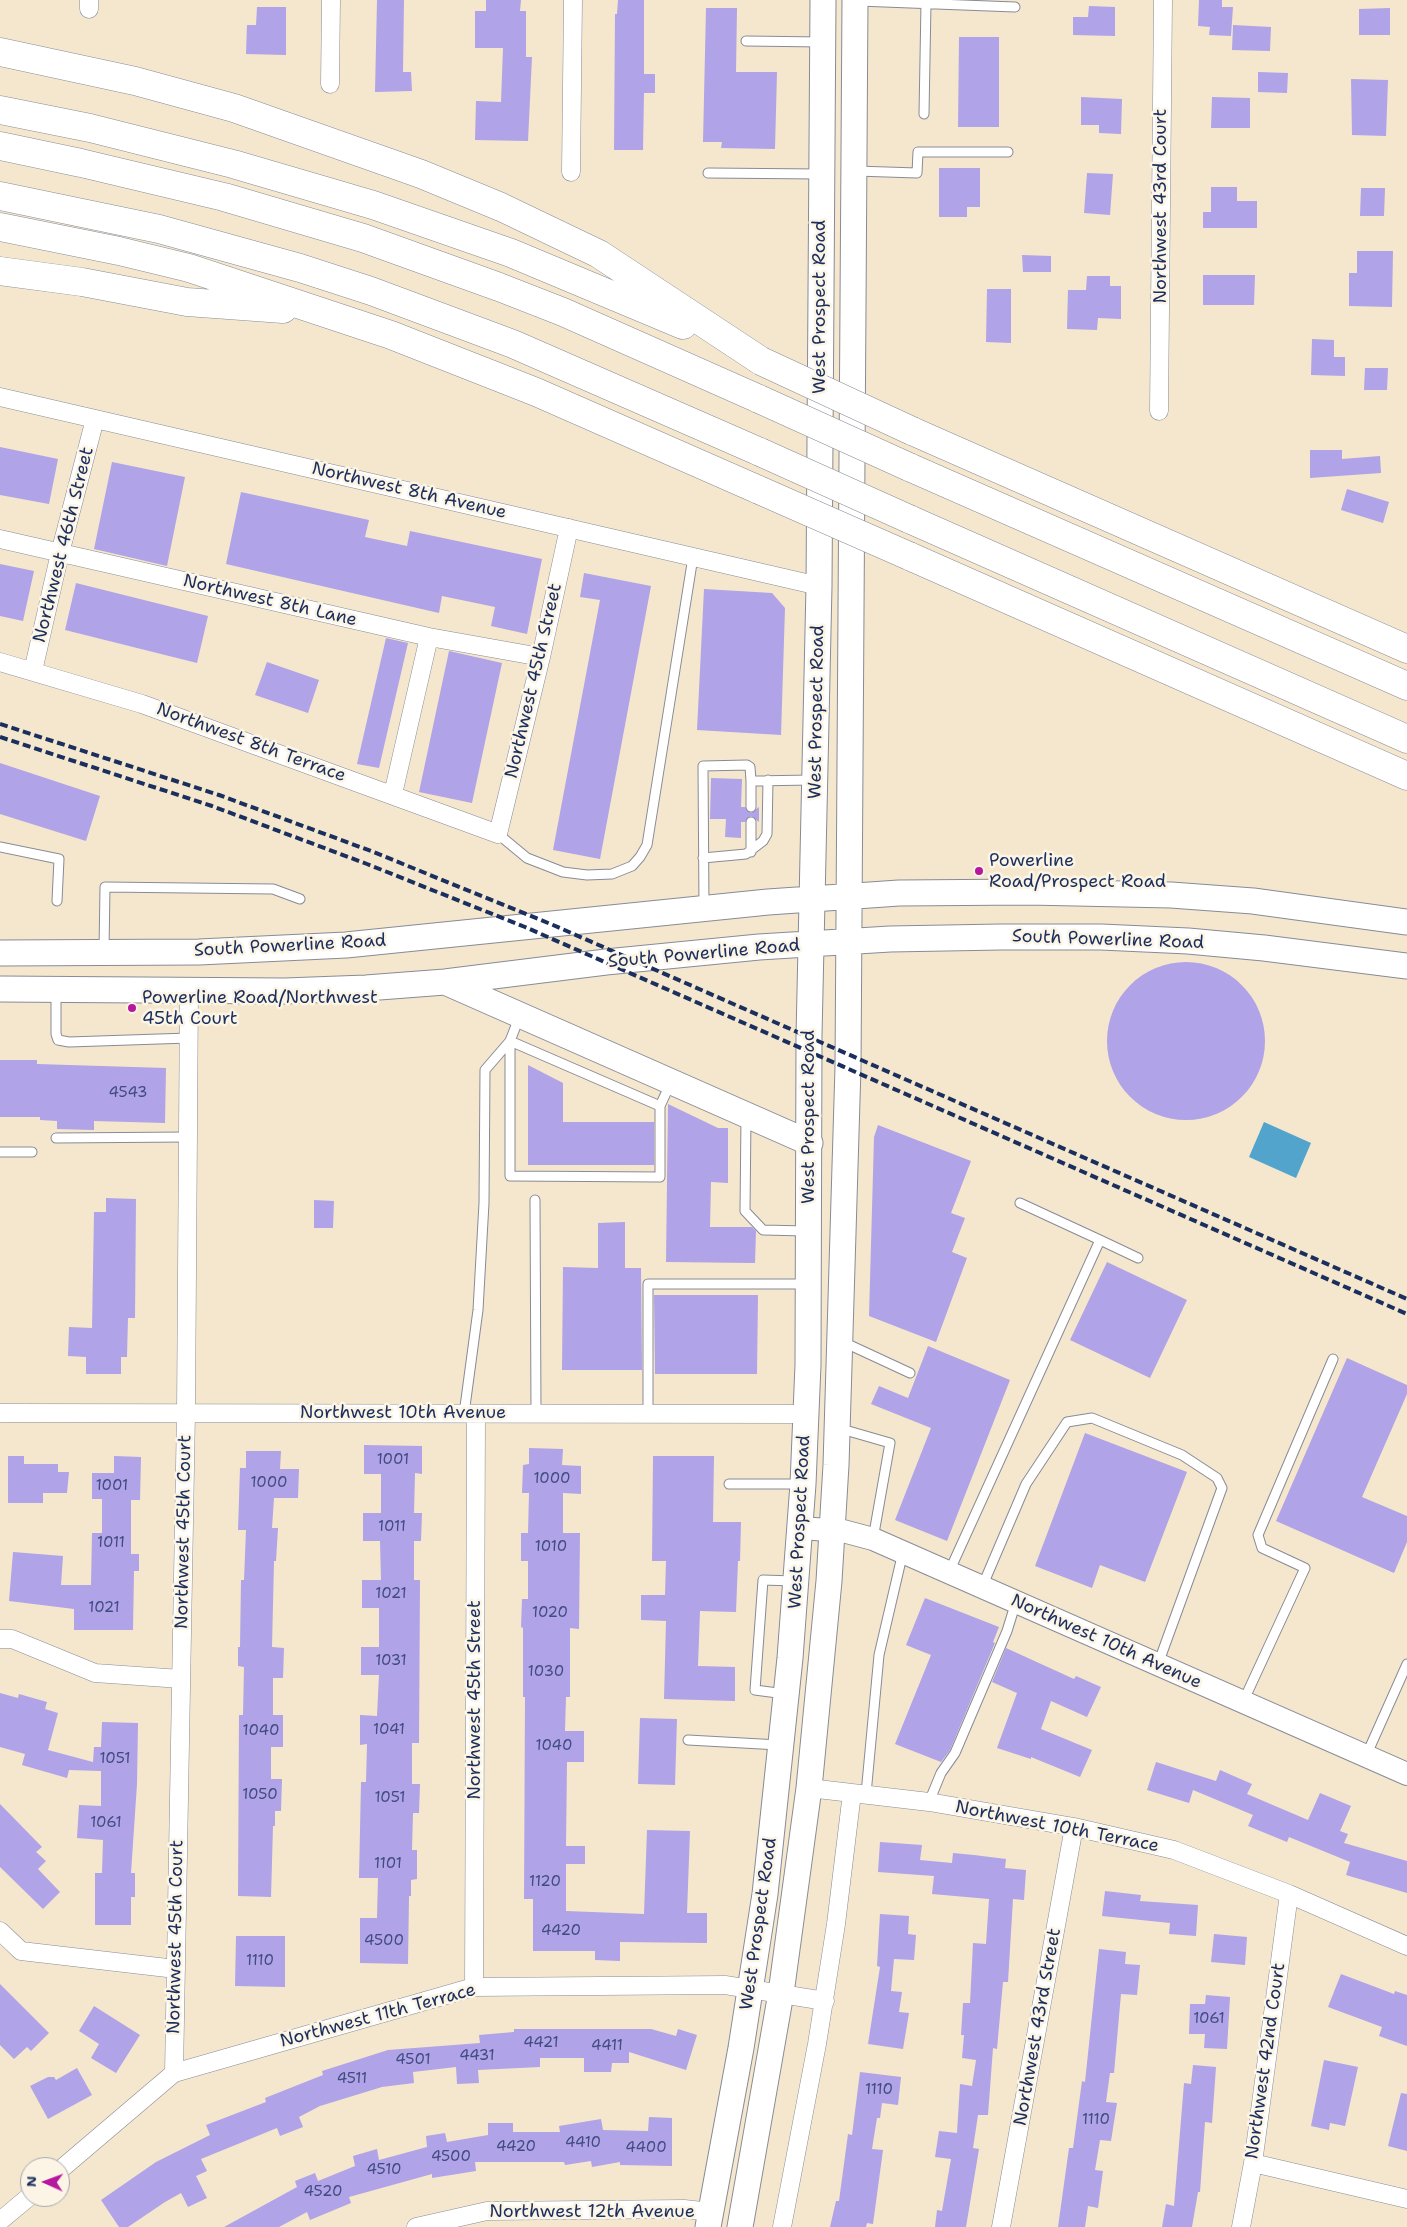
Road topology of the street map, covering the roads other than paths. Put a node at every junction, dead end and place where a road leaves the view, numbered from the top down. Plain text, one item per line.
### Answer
1 (331, 0) edge
2 (573, 0) edge
3 (822, 0) edge
4 (1163, 0) edge
5 (855, 1) edge
6 (926, 4) junction
7 (1015, 6) dead end
8 (746, 41) dead end
9 (822, 42) junction
10 (0, 52) edge
11 (330, 84) dead end
12 (0, 110) edge
13 (924, 114) dead end
14 (0, 146) edge
15 (1008, 152) dead end
16 (853, 171) junction
17 (572, 172) dead end
18 (708, 173) dead end
19 (821, 174) junction
20 (0, 196) edge
21 (0, 227) edge
22 (0, 272) edge
23 (324, 312) junction
24 (761, 361) junction
25 (0, 396) edge
26 (1160, 411) dead end
27 (95, 419) junction
28 (569, 528) junction
29 (0, 539) edge
30 (60, 553) junction
31 (693, 557) junction
32 (818, 586) junction
33 (429, 638) junction
34 (1407, 649) edge
35 (541, 657) junction
36 (0, 662) edge
37 (33, 671) junction
38 (1407, 686) edge
39 (1407, 739) edge
40 (1407, 776) edge
41 (768, 780) junction
42 (816, 780) junction
43 (751, 781) junction
44 (393, 794) junction
45 (751, 807) dead end
46 (751, 822) dead end
47 (498, 834) junction
48 (0, 847) edge
49 (751, 852) junction
50 (703, 858) junction
51 (849, 897) junction
52 (300, 899) dead end
53 (813, 899) junction
54 (57, 901) dead end
55 (704, 909) junction
56 (1407, 922) edge
57 (848, 942) junction
58 (811, 944) junction
59 (0, 953) edge
60 (104, 953) junction
61 (1407, 966) edge
62 (445, 982) junction
63 (0, 989) edge
64 (56, 990) junction
65 (189, 991) junction
66 (520, 1015) junction
67 (189, 1038) junction
68 (510, 1041) junction
69 (671, 1082) junction
70 (660, 1106) junction
71 (746, 1114) junction
72 (188, 1137) junction
73 (56, 1138) dead end
74 (810, 1143) junction
75 (0, 1152) edge
76 (32, 1152) dead end
77 (535, 1200) dead end
78 (1020, 1203) dead end
79 (809, 1231) junction
80 (1100, 1240) junction
81 (1138, 1258) dead end
82 (809, 1284) junction
83 (841, 1341) junction
84 (1333, 1359) dead end
85 (910, 1373) dead end
86 (186, 1412) junction
87 (536, 1412) junction
88 (0, 1413) edge
89 (648, 1413) junction
90 (470, 1414) junction
91 (806, 1414) junction
92 (837, 1428) junction
93 (729, 1484) dead end
94 (803, 1484) junction
95 (800, 1528) junction
96 (832, 1530) junction
97 (873, 1539) junction
98 (903, 1552) junction
99 (948, 1573) junction
100 (797, 1581) junction
101 (982, 1587) junction
102 (1016, 1602) junction
103 (0, 1639) edge
104 (1158, 1664) junction
105 (1407, 1664) edge
106 (181, 1679) junction
107 (787, 1694) junction
108 (1243, 1702) junction
109 (688, 1740) dead end
110 (782, 1745) junction
111 (1366, 1756) junction
112 (1407, 1774) edge
113 (809, 1788) junction
114 (859, 1793) junction
115 (929, 1802) junction
116 (1074, 1826) junction
117 (1289, 1894) junction
118 (0, 1931) edge
119 (1407, 1946) edge
120 (176, 1969) junction
121 (474, 1987) junction
122 (751, 1988) junction
123 (782, 1993) junction
124 (824, 2000) junction
125 (174, 2073) junction
126 (70, 2161) edge
127 (1252, 2164) junction
128 (1407, 2198) edge
129 (20, 2204) edge
130 (709, 2220) edge
131 (0, 2221) edge
132 (416, 2227) edge
133 (740, 2227) edge
134 (782, 2227) edge
135 (1001, 2227) edge
136 (1241, 2227) edge

1 - 11 street
2 - 17 street
3 - 9 main road, West Prospect Road
4 - 26 street, Northwest 43rd Court
5 - 6 lane
5 - 16 main road, West Prospect Road
6 - 7 lane
6 - 13 lane
8 - 9 lane
9 - 19 main road, West Prospect Road
10 - 24 highway
12 - 24 highway
14 - 38 highway, bridge
15 - 16 lane
16 - 51 main road, West Prospect Road
18 - 19 lane
19 - 32 main road, West Prospect Road
20 - 39 highway, bridge
21 - 23 highway
22 - 23 highway
23 - 40 highway, bridge
24 - 34 highway, bridge
25 - 27 street, Northwest 8th Avenue
27 - 28 street, Northwest 8th Avenue
27 - 30 street, Northwest 46th Street
28 - 31 street, Northwest 8th Avenue
28 - 35 street, Northwest 45th Street
29 - 30 street, Northwest 8th Lane
30 - 33 street, Northwest 8th Lane
30 - 37 street, Northwest 46th Street
31 - 32 street, Northwest 8th Avenue
31 - 47 lane
32 - 42 main road, West Prospect Road
33 - 35 street, Northwest 8th Lane
33 - 44 street
35 - 47 street, Northwest 45th Street
36 - 37 street, Northwest 8th Terrace
37 - 44 street, Northwest 8th Terrace
41 - 42 lane
41 - 43 lane
41 - 49 lane
42 - 53 main road, West Prospect Road
43 - 45 lane
43 - 50 lane
44 - 47 street, Northwest 8th Terrace
46 - 49 lane
48 - 54 lane
49 - 50 lane
50 - 55 lane
51 - 53 main road, South Powerline Road
51 - 56 main road, South Powerline Road
51 - 57 main road, West Prospect Road
52 - 60 lane
53 - 55 main road, South Powerline Road
53 - 58 main road, West Prospect Road
55 - 60 main road, South Powerline Road
57 - 58 main road, South Powerline Road
57 - 61 main road, South Powerline Road
57 - 83 main road, West Prospect Road
58 - 62 main road, South Powerline Road
58 - 74 main road, West Prospect Road
59 - 60 main road, South Powerline Road
62 - 65 main road, South Powerline Road
62 - 66 main road
63 - 64 main road, South Powerline Road
64 - 65 main road, South Powerline Road
64 - 67 lane
65 - 67 street, Northwest 45th Court
66 - 68 lane
66 - 69 main road
67 - 72 street, Northwest 45th Court
68 - 70 lane
68 - 70 lane
68 - 90 lane
69 - 70 lane
69 - 71 main road
71 - 74 main road
71 - 79 lane
72 - 73 lane
72 - 86 street, Northwest 45th Court
74 - 79 main road, West Prospect Road
75 - 76 lane
77 - 87 lane
78 - 80 lane
79 - 82 main road, West Prospect Road
80 - 81 lane
80 - 99 lane
82 - 89 lane
82 - 91 main road, West Prospect Road
83 - 85 lane
83 - 92 main road, West Prospect Road
84 - 108 lane
86 - 88 street, Northwest 10th Avenue
86 - 90 street, Northwest 10th Avenue
86 - 106 street, Northwest 45th Court
87 - 89 street, Northwest 10th Avenue
87 - 90 street, Northwest 10th Avenue
89 - 91 street, Northwest 10th Avenue
90 - 121 street, Northwest 45th Street
91 - 94 main road, West Prospect Road
92 - 96 main road, West Prospect Road
92 - 97 lane
93 - 94 lane
94 - 95 main road, West Prospect Road
95 - 96 street, Northwest 10th Avenue
95 - 100 main road, West Prospect Road
96 - 97 street, Northwest 10th Avenue
96 - 113 main road, West Prospect Road
97 - 98 street, Northwest 10th Avenue
98 - 99 street, Northwest 10th Avenue
98 - 114 lane
99 - 101 street, Northwest 10th Avenue
100 - 107 main road, West Prospect Road
100 - 107 lane
101 - 102 street, Northwest 10th Avenue
101 - 104 lane
102 - 104 street, Northwest 10th Avenue
102 - 115 lane
103 - 106 street
104 - 108 street, Northwest 10th Avenue
105 - 111 lane
106 - 120 street, Northwest 45th Court
107 - 110 main road, West Prospect Road
108 - 111 street, Northwest 10th Avenue
109 - 110 lane
110 - 122 main road, West Prospect Road
111 - 112 street, Northwest 10th Avenue
113 - 114 street, Northwest 10th Terrace
113 - 123 main road, West Prospect Road
114 - 115 street, Northwest 10th Terrace
114 - 124 street
115 - 116 street, Northwest 10th Terrace
116 - 117 street, Northwest 10th Terrace
116 - 135 street, Northwest 43rd Street
117 - 119 street, Northwest 10th Terrace
117 - 127 street, Northwest 42nd Court
118 - 120 street
120 - 125 street, Northwest 45th Court
121 - 122 street, Northwest 11th Terrace
121 - 125 street, Northwest 11th Terrace
122 - 123 street, Northwest 11th Terrace
122 - 130 main road, West Prospect Road
123 - 124 street, Northwest 11th Terrace
123 - 133 main road, West Prospect Road
124 - 134 street
125 - 126 street, Northwest 11th Terrace
127 - 128 street
127 - 136 street, Northwest 42nd Court
129 - 131 street
130 - 132 street, Northwest 12th Avenue

